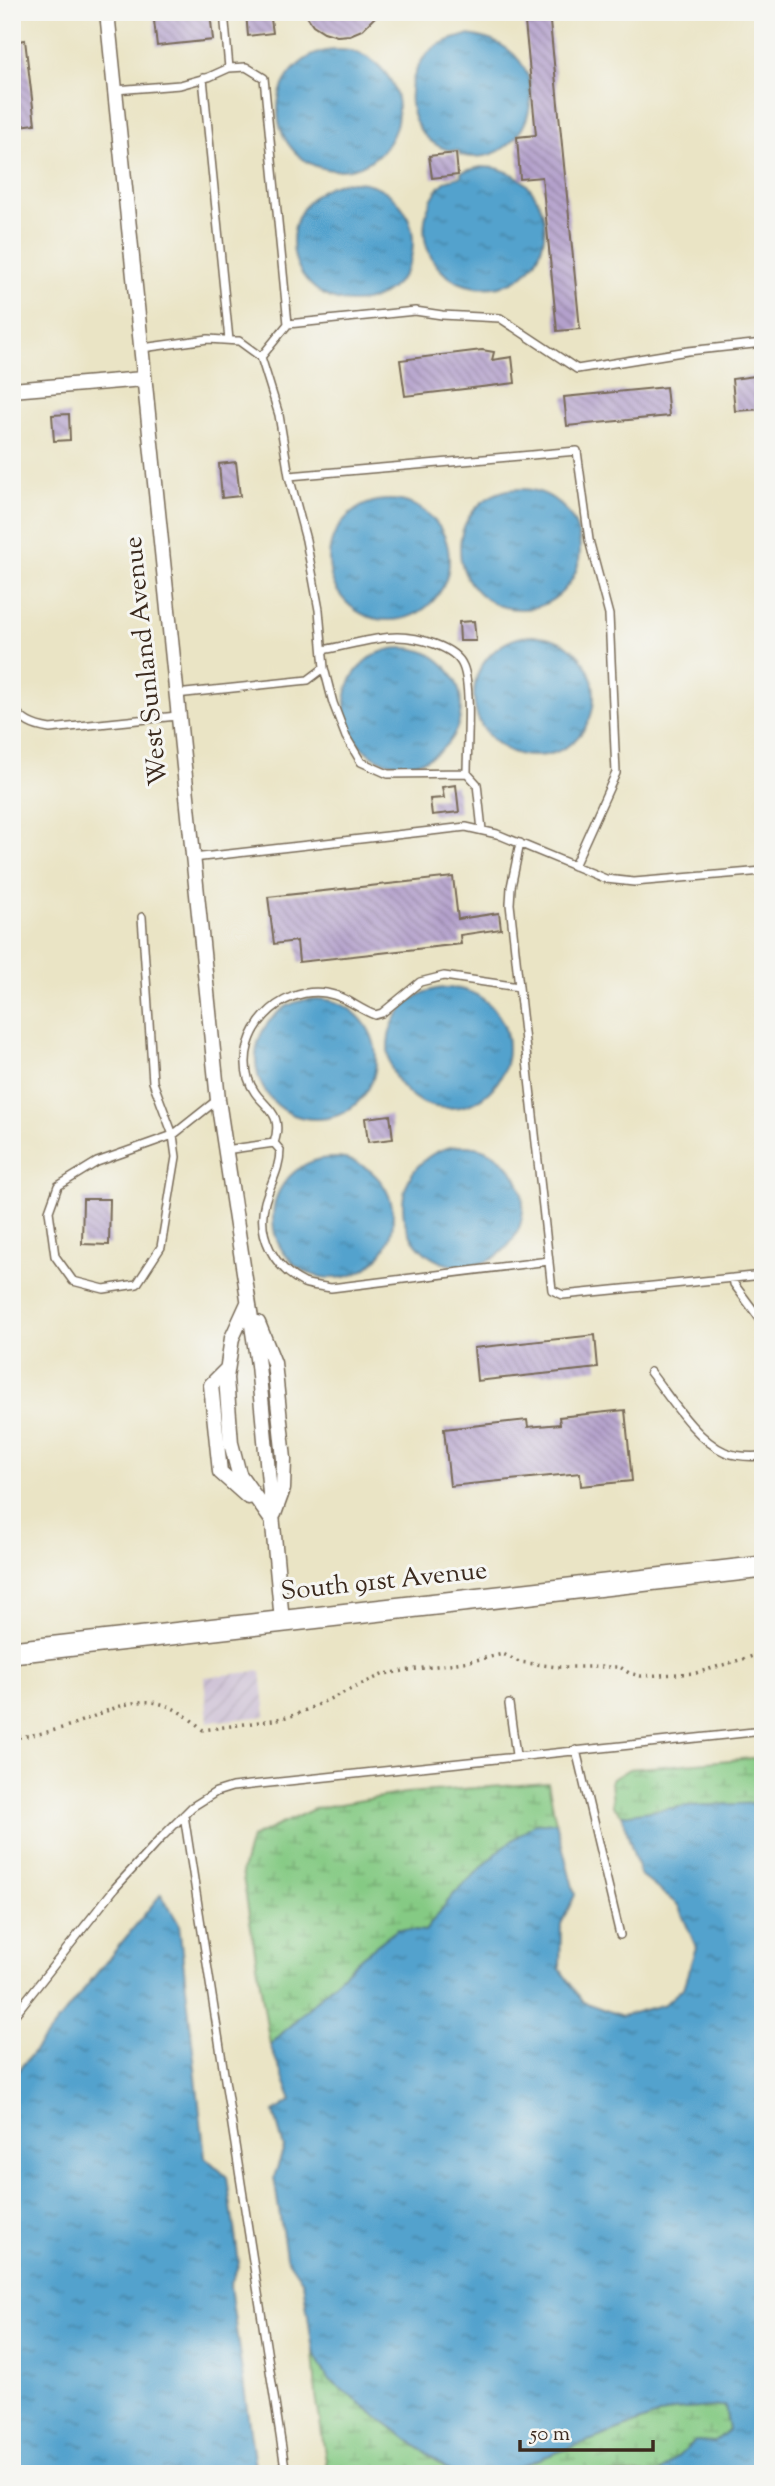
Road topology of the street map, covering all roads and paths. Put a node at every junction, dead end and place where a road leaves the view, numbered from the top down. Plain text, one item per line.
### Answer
1 (107, 12) edge
2 (225, 12) edge
3 (229, 68) junction
4 (203, 78) junction
5 (115, 90) junction
6 (288, 324) junction
7 (229, 340) junction
8 (763, 343) edge
9 (140, 348) junction
10 (261, 357) junction
11 (143, 379) junction
12 (12, 390) edge
13 (289, 476) junction
14 (323, 650) junction
15 (324, 668) junction
16 (175, 695) junction
17 (12, 706) edge
18 (177, 716) junction
19 (467, 773) junction
20 (482, 830) junction
21 (520, 844) junction
22 (192, 858) junction
23 (574, 866) junction
24 (763, 872) edge
25 (142, 917) dead end
26 (519, 987) junction
27 (218, 1100) junction
28 (173, 1135) junction
29 (274, 1143) junction
30 (225, 1150) junction
31 (549, 1261) junction
32 (763, 1275) edge
33 (733, 1278) junction
34 (249, 1302) junction
35 (763, 1323) edge
36 (650, 1372) dead end
37 (763, 1456) edge
38 (272, 1520) junction
39 (763, 1567) edge
40 (282, 1621) junction
41 (12, 1652) edge
42 (763, 1653) edge
43 (509, 1704) dead end
44 (763, 1731) edge
45 (12, 1738) edge
46 (576, 1750) junction
47 (516, 1755) junction
48 (184, 1815) junction
49 (620, 1935) dead end
50 (12, 2018) edge
51 (286, 2474) edge

1 - 5 street, West Sunland Avenue
2 - 3 lane
3 - 4 lane
3 - 6 lane
4 - 5 lane
4 - 7 lane
5 - 9 street, West Sunland Avenue
6 - 8 lane
6 - 10 lane
7 - 9 lane
7 - 10 lane
9 - 11 street, West Sunland Avenue
10 - 13 lane
11 - 12 street
11 - 16 street, West Sunland Avenue
13 - 14 lane
13 - 23 lane
14 - 15 lane
14 - 19 lane
15 - 16 lane
15 - 19 lane
16 - 18 street, West Sunland Avenue
17 - 18 lane
18 - 22 street, West Sunland Avenue
19 - 20 lane
20 - 21 lane
20 - 22 lane
21 - 23 lane
21 - 26 lane
22 - 27 street, West Sunland Avenue
23 - 24 lane
25 - 28 lane
26 - 29 lane
26 - 31 lane
27 - 28 lane
27 - 30 street, West Sunland Avenue
28 - 28 lane
29 - 30 lane
29 - 31 lane
30 - 34 street, West Sunland Avenue
31 - 33 lane
32 - 33 lane
33 - 35 lane
34 - 38 street, West Sunland Avenue
34 - 38 street
36 - 37 lane
38 - 40 street, West Sunland Avenue
39 - 40 main road, South 91st Avenue
40 - 41 main road, South 91st Avenue
42 - 45 path
43 - 47 lane
44 - 46 lane
46 - 47 lane
46 - 49 lane
47 - 48 lane
48 - 50 lane
48 - 51 lane

